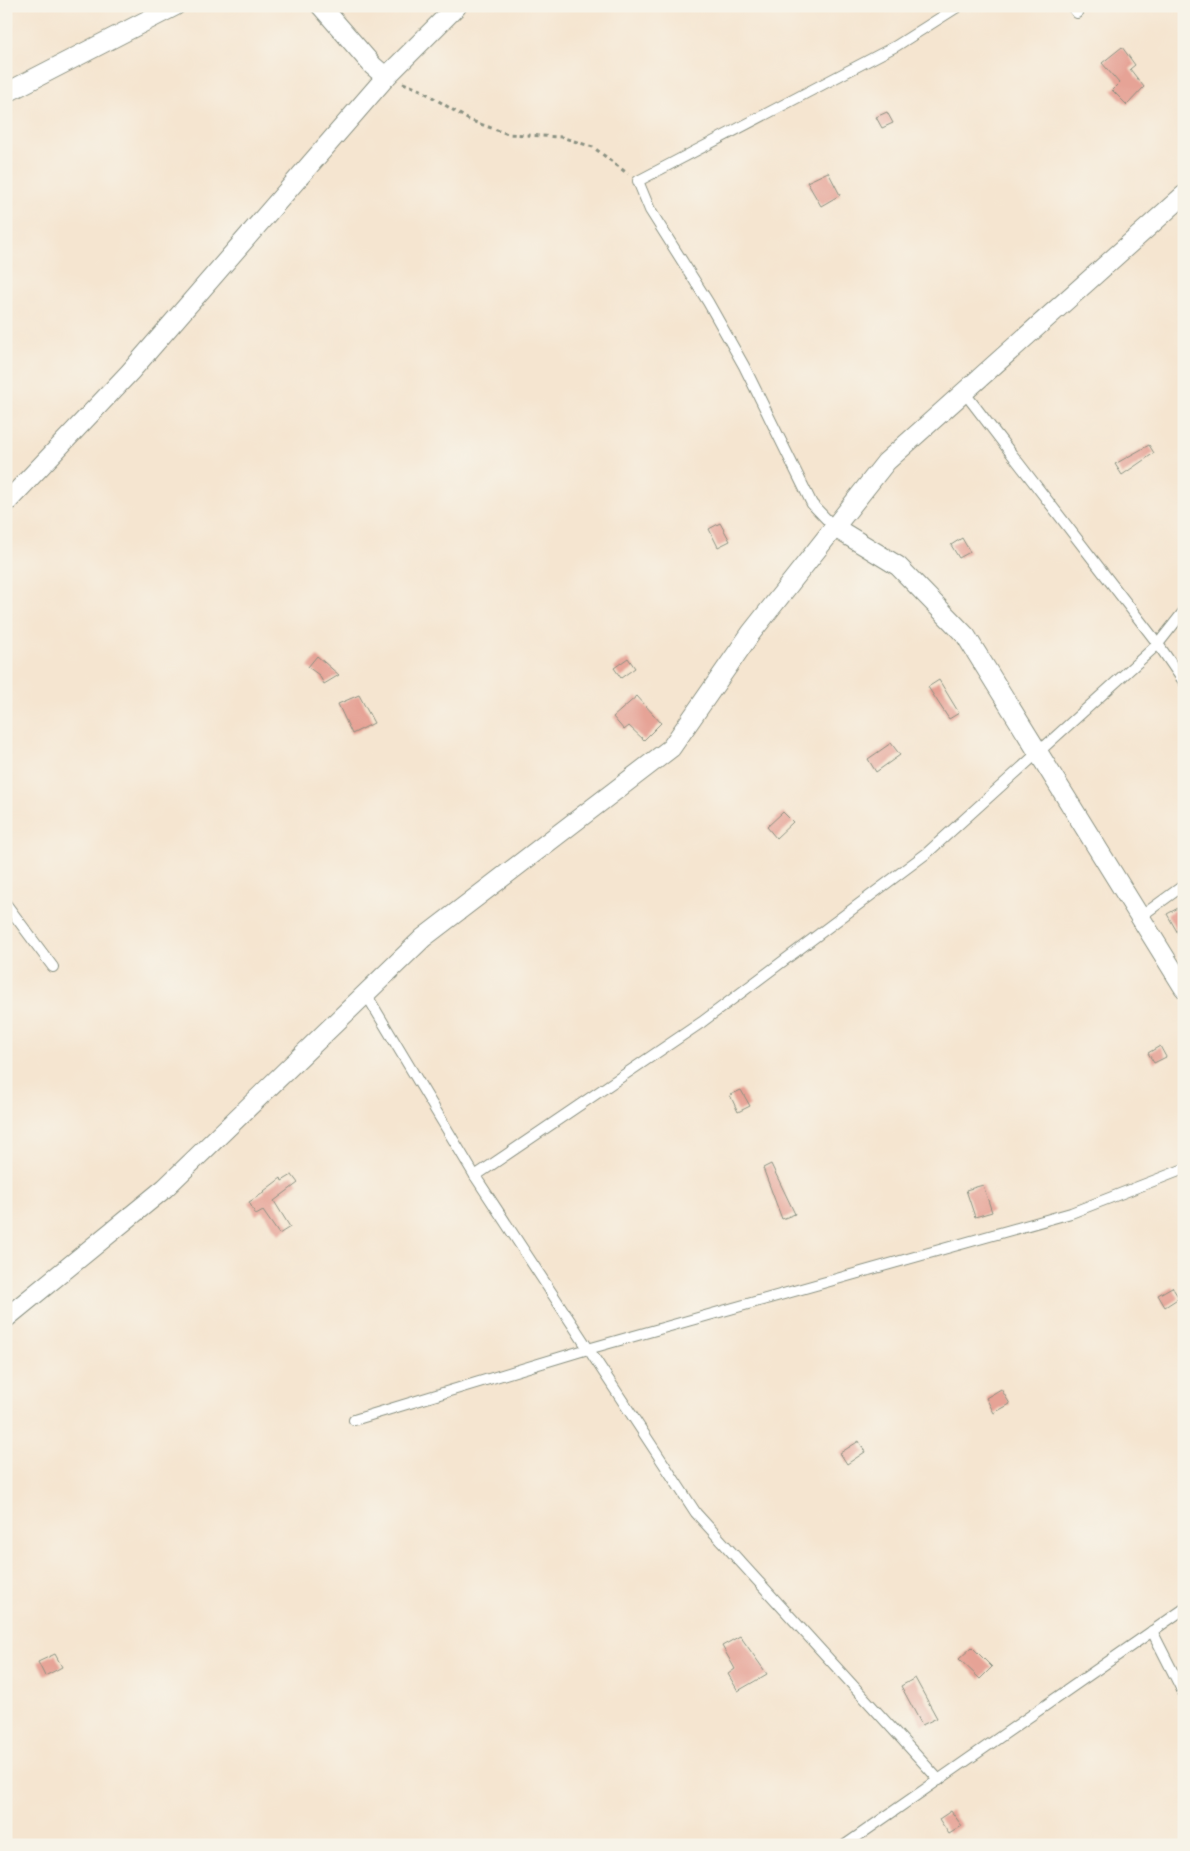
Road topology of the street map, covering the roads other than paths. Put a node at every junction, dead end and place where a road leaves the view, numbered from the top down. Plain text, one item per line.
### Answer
1 (175, 6) edge
2 (321, 6) edge
3 (458, 6) edge
4 (959, 6) edge
5 (386, 77) junction
6 (6, 93) edge
7 (1184, 195) edge
8 (964, 392) junction
9 (6, 503) edge
10 (834, 527) junction
11 (1184, 611) edge
12 (1158, 644) junction
13 (1184, 682) edge
14 (1038, 754) junction
15 (1184, 885) edge
16 (6, 904) edge
17 (1140, 917) junction
18 (53, 968) dead end
19 (1184, 988) edge
20 (366, 994) junction
21 (1184, 1168) edge
22 (475, 1176) junction
23 (6, 1318) edge
24 (588, 1349) junction
25 (354, 1420) dead end
26 (1184, 1610) edge
27 (1152, 1631) junction
28 (1184, 1694) edge
29 (939, 1780) junction
30 (845, 1845) edge

1 - 6 street
2 - 5 street
3 - 5 street
4 - 10 lane
5 - 9 street
7 - 8 street
8 - 10 street
8 - 12 lane
10 - 14 street
10 - 20 street
11 - 12 lane
12 - 13 lane
12 - 14 lane
14 - 17 street
14 - 22 lane
15 - 17 lane
16 - 18 lane
17 - 19 street
20 - 22 lane
20 - 23 street
21 - 24 lane
22 - 24 lane
24 - 25 lane
24 - 29 lane
26 - 27 lane
27 - 28 lane
27 - 29 lane
29 - 30 lane

